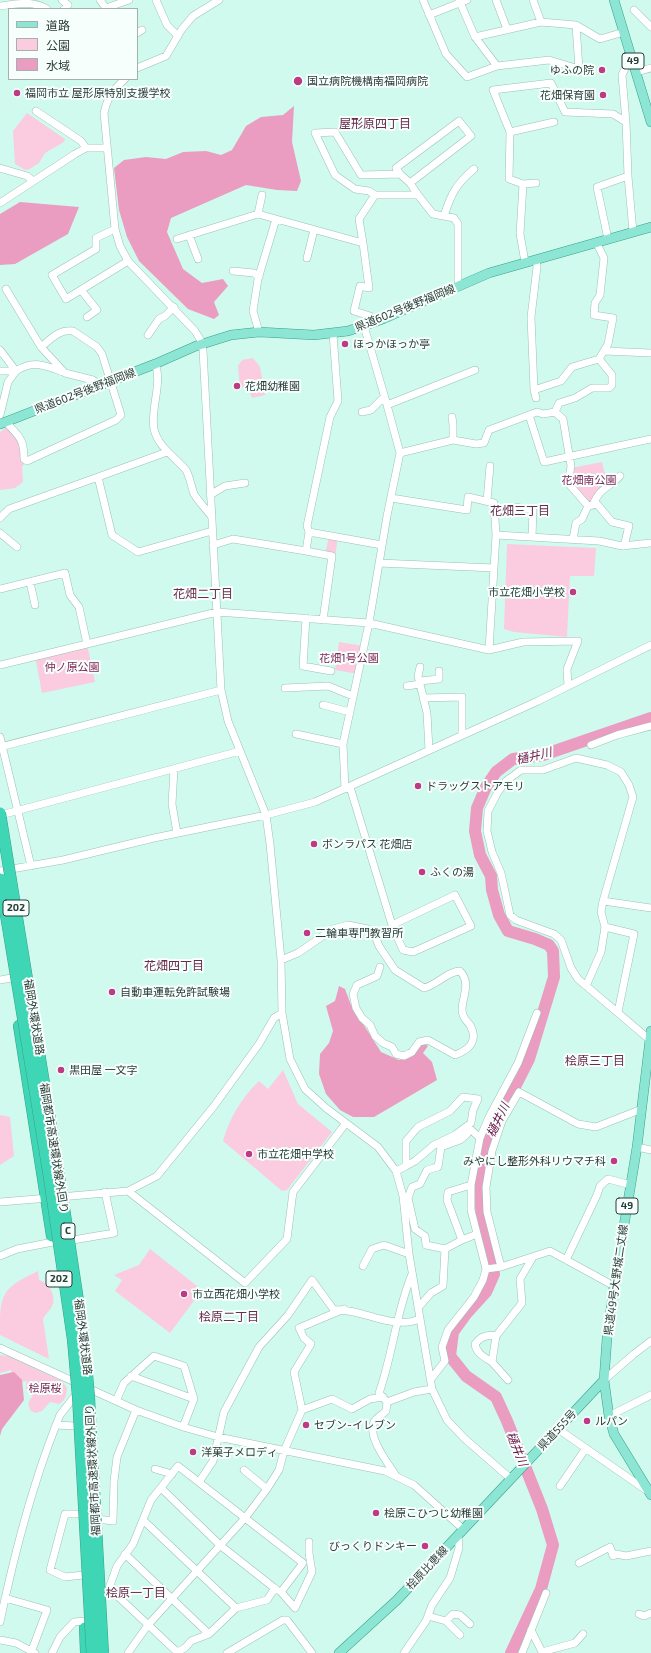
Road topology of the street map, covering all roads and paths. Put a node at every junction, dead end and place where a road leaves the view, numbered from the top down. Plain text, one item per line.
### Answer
1 (62, 0) edge
2 (100, 0) edge
3 (130, 0) edge
4 (156, 0) edge
5 (219, 0) edge
6 (423, 0) edge
7 (496, 0) edge
8 (534, 0) edge
9 (614, 0) edge
10 (462, 1) edge
11 (206, 3) edge
12 (0, 6) edge
13 (46, 8) edge
14 (65, 8) edge
15 (106, 8) edge
16 (634, 10) dead end
17 (429, 16) junction
18 (541, 22) junction
19 (576, 26) junction
20 (651, 27) edge
21 (507, 29) junction
22 (624, 32) junction
23 (178, 36) junction
24 (474, 37) junction
25 (631, 56) junction
26 (138, 65) edge
27 (497, 66) junction
28 (651, 68) edge
29 (636, 72) junction
30 (124, 80) edge
31 (36, 111) dead end
32 (554, 122) dead end
33 (626, 122) junction
34 (651, 122) edge
35 (510, 132) junction
36 (86, 148) junction
37 (106, 148) junction
38 (0, 168) edge
39 (474, 169) dead end
40 (400, 174) junction
41 (628, 176) junction
42 (32, 180) junction
43 (410, 183) junction
44 (536, 183) dead end
45 (523, 184) junction
46 (262, 195) dead end
47 (375, 195) junction
48 (418, 195) junction
49 (0, 202) edge
50 (258, 214) junction
51 (444, 216) junction
52 (276, 219) junction
53 (651, 227) edge
54 (115, 229) junction
55 (314, 230) junction
56 (633, 232) junction
57 (189, 235) junction
58 (177, 239) dead end
59 (608, 239) junction
60 (596, 242) junction
61 (363, 243) junction
62 (307, 258) dead end
63 (198, 259) dead end
64 (536, 260) junction
65 (128, 261) junction
66 (525, 262) junction
67 (233, 271) dead end
68 (259, 276) junction
69 (458, 286) junction
70 (6, 289) dead end
71 (81, 290) junction
72 (174, 307) junction
73 (87, 317) dead end
74 (374, 322) junction
75 (364, 326) junction
76 (259, 332) junction
77 (333, 334) junction
78 (148, 335) dead end
79 (202, 344) junction
80 (41, 347) junction
81 (0, 350) edge
82 (604, 351) junction
83 (651, 353) edge
84 (599, 359) junction
85 (155, 364) junction
86 (475, 370) dead end
87 (0, 371) edge
88 (16, 371) junction
89 (66, 373) junction
90 (111, 381) junction
91 (100, 385) junction
92 (384, 397) junction
93 (387, 405) junction
94 (362, 412) dead end
95 (555, 412) junction
96 (529, 415) junction
97 (452, 417) dead end
98 (2, 420) edge
99 (651, 439) edge
100 (453, 440) junction
101 (167, 452) junction
102 (400, 453) junction
103 (569, 456) junction
104 (490, 466) dead end
105 (620, 476) dead end
106 (98, 477) junction
107 (245, 483) dead end
108 (210, 495) junction
109 (391, 498) junction
110 (487, 501) junction
111 (591, 506) junction
112 (515, 507) dead end
113 (211, 516) junction
114 (0, 518) edge
115 (212, 531) junction
116 (309, 532) junction
117 (0, 533) edge
118 (496, 535) junction
119 (532, 537) junction
120 (573, 539) junction
121 (651, 543) edge
122 (213, 545) junction
123 (382, 545) junction
124 (624, 546) junction
125 (17, 547) dead end
126 (306, 551) junction
127 (379, 563) junction
128 (494, 568) junction
129 (30, 582) junction
130 (0, 589) edge
131 (35, 605) dead end
132 (217, 612) junction
133 (306, 618) junction
134 (323, 620) junction
135 (369, 623) junction
136 (87, 644) junction
137 (651, 645) edge
138 (489, 650) junction
139 (0, 664) edge
140 (420, 667) dead end
141 (331, 671) dead end
142 (439, 671) dead end
143 (420, 683) junction
144 (407, 686) dead end
145 (568, 686) junction
146 (285, 688) dead end
147 (221, 690) junction
148 (353, 696) junction
149 (423, 698) junction
150 (323, 705) dead end
151 (350, 712) junction
152 (651, 726) edge
153 (296, 734) dead end
154 (462, 734) junction
155 (0, 737) edge
156 (343, 744) junction
157 (591, 745) dead end
158 (1, 747) edge
159 (429, 750) junction
160 (240, 751) junction
161 (174, 769) junction
162 (348, 788) junction
163 (18, 809) junction
164 (0, 813) edge
165 (266, 815) junction
166 (177, 833) junction
167 (31, 866) junction
168 (5, 870) edge
169 (0, 879) edge
170 (603, 901) junction
171 (0, 908) edge
172 (651, 908) edge
173 (392, 925) junction
174 (605, 927) junction
175 (281, 960) junction
176 (380, 968) dead end
177 (6, 979) edge
178 (586, 986) junction
179 (33, 1012) junction
180 (618, 1012) junction
181 (282, 1013) junction
182 (537, 1013) dead end
183 (17, 1014) junction
184 (650, 1036) edge
185 (642, 1109) junction
186 (346, 1123) junction
187 (467, 1130) junction
188 (480, 1138) junction
189 (637, 1147) junction
190 (651, 1150) edge
191 (406, 1166) junction
192 (396, 1171) junction
193 (471, 1185) junction
194 (631, 1185) junction
195 (128, 1191) junction
196 (105, 1192) junction
197 (61, 1197) junction
198 (46, 1198) junction
199 (0, 1202) edge
200 (477, 1234) junction
201 (462, 1240) junction
202 (67, 1241) junction
203 (54, 1242) junction
204 (445, 1249) junction
205 (409, 1254) junction
206 (0, 1256) edge
207 (533, 1257) junction
208 (566, 1260) junction
209 (363, 1266) dead end
210 (500, 1267) junction
211 (488, 1269) junction
212 (412, 1274) junction
213 (614, 1286) junction
214 (418, 1308) junction
215 (344, 1309) junction
216 (420, 1319) junction
217 (396, 1322) junction
218 (496, 1336) junction
219 (651, 1342) edge
220 (0, 1348) edge
221 (492, 1362) junction
222 (131, 1376) junction
223 (431, 1379) junction
224 (72, 1380) junction
225 (508, 1380) dead end
226 (604, 1380) junction
227 (432, 1389) junction
228 (89, 1390) junction
229 (651, 1395) edge
230 (74, 1397) junction
231 (194, 1399) junction
232 (385, 1400) junction
233 (116, 1401) junction
234 (136, 1410) junction
235 (302, 1410) junction
236 (609, 1416) junction
237 (56, 1426) junction
238 (75, 1426) junction
239 (183, 1427) junction
240 (558, 1428) junction
241 (218, 1438) junction
242 (586, 1448) junction
243 (284, 1451) junction
244 (155, 1469) dead end
245 (244, 1470) dead end
246 (172, 1474) junction
247 (396, 1476) junction
248 (511, 1479) junction
249 (199, 1482) junction
250 (560, 1486) dead end
251 (161, 1488) junction
252 (267, 1489) junction
253 (650, 1493) edge
254 (80, 1514) junction
255 (245, 1518) junction
256 (97, 1519) junction
257 (143, 1520) junction
258 (460, 1532) junction
259 (309, 1542) dead end
260 (221, 1546) junction
261 (651, 1552) edge
262 (125, 1554) junction
263 (579, 1563) dead end
264 (197, 1572) junction
265 (84, 1575) junction
266 (278, 1590) junction
267 (546, 1593) dead end
268 (5, 1598) junction
269 (173, 1598) junction
270 (236, 1608) junction
271 (651, 1613) edge
272 (639, 1614) dead end
273 (428, 1616) junction
274 (85, 1621) junction
275 (446, 1621) junction
276 (0, 1622) edge
277 (470, 1624) dead end
278 (148, 1625) junction
279 (531, 1630) junction
280 (209, 1634) junction
281 (583, 1634) dead end
282 (460, 1635) dead end
283 (1, 1642) edge
284 (33, 1652) edge
285 (523, 1652) edge
286 (52, 1653) edge
287 (86, 1653) edge
288 (92, 1653) edge
289 (103, 1653) edge
290 (128, 1653) edge
291 (227, 1653) edge
292 (312, 1653) edge
293 (339, 1653) edge
294 (404, 1653) edge

1 - 14 street
2 - 15 street
3 - 15 street
4 - 23 street
5 - 11 street
6 - 17 street
7 - 21 street
8 - 18 street
9 - 22 main road, 49
10 - 17 street
10 - 24 street
11 - 23 street
12 - 13 street
16 - 20 street
17 - 27 street
18 - 19 street
18 - 21 street
19 - 22 street
19 - 27 street
21 - 24 street
22 - 25 main road, 49
23 - 26 street
24 - 27 street
25 - 29 main road, 49
25 - 33 street
28 - 29 street
29 - 34 main road, 49
30 - 37 street
31 - 36 street
32 - 35 street
33 - 35 street
33 - 41 street
35 - 45 street
36 - 37 street
36 - 42 street
37 - 54 street
38 - 42 street
39 - 51 street
40 - 43 street
40 - 43 street
40 - 47 street
41 - 56 street
41 - 59 street
42 - 49 street
43 - 48 street
44 - 45 street
45 - 66 street
46 - 50 street
47 - 48 street
47 - 61 street
48 - 51 street
50 - 52 street
50 - 57 street
51 - 69 street
52 - 55 street
52 - 68 street
53 - 56 main road, 県道602号後野福岡線
54 - 65 street
54 - 71 street
55 - 61 street
55 - 62 street
56 - 59 main road, 県道602号後野福岡線
57 - 58 street
57 - 63 street
59 - 60 main road, 県道602号後野福岡線
60 - 64 main road, 県道602号後野福岡線
60 - 82 street
61 - 74 street
64 - 66 main road, 県道602号後野福岡線
64 - 84 street
65 - 71 street
65 - 72 street
66 - 69 main road, 県道602号後野福岡線
67 - 68 street
68 - 76 street
69 - 74 main road, 県道602号後野福岡線
70 - 80 street
71 - 73 street
72 - 78 street
72 - 79 street
74 - 75 main road, 県道602号後野福岡線
75 - 77 main road, 県道602号後野福岡線
75 - 92 street
76 - 77 main road, 県道602号後野福岡線
76 - 79 main road, 県道602号後野福岡線
77 - 116 street
79 - 85 main road, 県道602号後野福岡線
79 - 108 street
80 - 89 street
80 - 90 street
81 - 88 street
82 - 83 street
82 - 84 street
84 - 95 street
85 - 90 main road, 県道602号後野福岡線
85 - 101 street
86 - 93 street
87 - 88 street
88 - 89 street
88 - 98 street
89 - 91 street
90 - 91 main road, 県道602号後野福岡線
90 - 98 street
91 - 98 main road, 県道602号後野福岡線
92 - 93 street
92 - 94 street
93 - 102 street
95 - 96 street
95 - 103 street
96 - 100 street
96 - 103 street
97 - 100 street
99 - 103 street
100 - 102 street
101 - 106 street
101 - 113 street
102 - 109 street
103 - 111 street
104 - 110 street
105 - 111 street
106 - 114 street
106 - 115 street
107 - 108 street
108 - 113 street
109 - 110 street
109 - 123 street
110 - 118 street
111 - 120 street
111 - 124 street
112 - 119 street
113 - 115 street
115 - 122 street
116 - 123 street
116 - 126 street
117 - 125 street
118 - 119 street
118 - 128 street
119 - 120 street
120 - 124 street
121 - 124 street
122 - 126 street
122 - 132 street
123 - 127 street
126 - 134 street
127 - 128 street
127 - 135 street
128 - 138 street
129 - 130 street
129 - 131 street
129 - 136 street
132 - 133 street
132 - 136 street
132 - 147 street
133 - 134 street
133 - 141 street
134 - 135 street
135 - 138 street
135 - 148 street
136 - 139 street
137 - 145 street
138 - 145 street
140 - 143 street
142 - 143 street
143 - 144 street
143 - 149 street
145 - 154 street
146 - 148 street
147 - 158 street
147 - 160 street
148 - 151 street
149 - 154 street
149 - 159 street
150 - 151 street
151 - 156 street
152 - 157 street
153 - 156 street
154 - 159 street
155 - 158 street
156 - 162 street
158 - 163 street
159 - 162 street
160 - 161 street
160 - 165 street
161 - 163 street
161 - 166 street
162 - 165 street
162 - 173 street
163 - 164 street
163 - 167 street
164 - 168 highway, 福岡外環状道路 / 202
164 - 289 highway, 福岡都市高速環状線外回り / C, bridge
165 - 166 street
165 - 175 street
166 - 167 street
167 - 168 street
168 - 179 highway, 福岡外環状道路 / 202
169 - 288 highway, C, bridge
170 - 172 street
170 - 174 street
170 - 178 street
171 - 177 highway, 福岡外環状道路 / 202
173 - 173 street
174 - 178 street
174 - 180 street
175 - 176 street
175 - 181 street
177 - 183 highway, 福岡外環状道路 / 202
178 - 180 street
179 - 183 street
179 - 197 highway, 福岡外環状道路 / 202
180 - 184 street
181 - 186 street
181 - 195 street
182 - 188 street
183 - 198 highway, 福岡外環状道路 / 202
184 - 185 main road, 県道49号大野城二丈線 / 49
185 - 189 main road, 県道49号大野城二丈線 / 49
185 - 210 street
186 - 192 street
186 - 195 street
187 - 188 street
187 - 191 street
187 - 191 street
187 - 204 street
188 - 193 street
189 - 190 street
189 - 194 main road, 県道49号大野城二丈線 / 49
191 - 192 street
192 - 205 street
193 - 200 street
193 - 201 street
194 - 208 street
194 - 213 main road, 県道49号大野城二丈線 / 49
195 - 196 street
196 - 197 street
196 - 202 street
197 - 198 street
197 - 202 highway, 福岡外環状道路 / 202
198 - 199 street
198 - 203 highway, 福岡外環状道路 / 202
200 - 201 street
200 - 211 street
201 - 204 street
202 - 228 highway, 福岡外環状道路 / 202
203 - 206 street
203 - 224 highway, 福岡外環状道路 / 202
204 - 214 street
205 - 209 street
205 - 212 street
207 - 208 street
207 - 210 street
207 - 218 street
208 - 213 street
210 - 211 street
211 - 223 street
212 - 214 street
212 - 217 street
213 - 226 main road, 県道49号大野城二丈線 / 49
214 - 216 street
215 - 217 street
215 - 235 street
215 - 241 street
216 - 217 street
216 - 223 street
217 - 232 street
218 - 221 street
218 - 221 street
219 - 226 street
220 - 224 street
221 - 225 street
222 - 231 street
222 - 231 street
222 - 233 street
223 - 227 street
224 - 228 street
224 - 230 highway, 福岡外環状道路 / 202
226 - 236 main road, 県道49号大野城二丈線 / 49
226 - 240 main road, 県道555号
227 - 232 street
227 - 248 street
228 - 233 street
228 - 256 highway, 福岡外環状道路 / 202
229 - 236 street
230 - 237 street
230 - 238 highway, 福岡外環状道路 / 202
231 - 239 street
232 - 235 street
232 - 247 street
233 - 234 street
234 - 239 street
234 - 256 street
235 - 243 street
236 - 253 main road, 県道49号大野城二丈線 / 49
237 - 238 street
237 - 268 street
238 - 254 highway, 福岡外環状道路 / 202
239 - 241 street
240 - 242 street
240 - 248 main road, 県道555号
241 - 243 street
241 - 249 street
242 - 250 street
242 - 253 street
243 - 247 street
243 - 252 street
244 - 246 street
245 - 252 street
246 - 249 street
246 - 251 street
247 - 258 street
248 - 258 main road, 桧原比恵線
249 - 255 street
251 - 257 street
251 - 260 street
252 - 255 street
254 - 265 highway, 福岡外環状道路 / 202
254 - 265 street
255 - 260 street
255 - 266 street
256 - 289 highway, 福岡外環状道路 / 202
257 - 262 street
257 - 264 street
258 - 273 street
258 - 293 main road, 桧原比恵線
259 - 266 street
260 - 264 street
260 - 266 street
261 - 263 street
262 - 269 street
262 - 278 street
264 - 269 street
264 - 270 street
265 - 274 highway, 福岡外環状道路 / 202
266 - 270 street
267 - 279 street
268 - 276 street
268 - 284 street
269 - 278 street
269 - 280 street
270 - 280 street
271 - 272 street
273 - 275 street
273 - 294 street
274 - 286 street
274 - 287 highway, 福岡外環状道路 / 202
275 - 277 street
275 - 282 street
278 - 280 street
278 - 290 street
279 - 281 street
279 - 285 street
283 - 284 street
291 - 292 street

